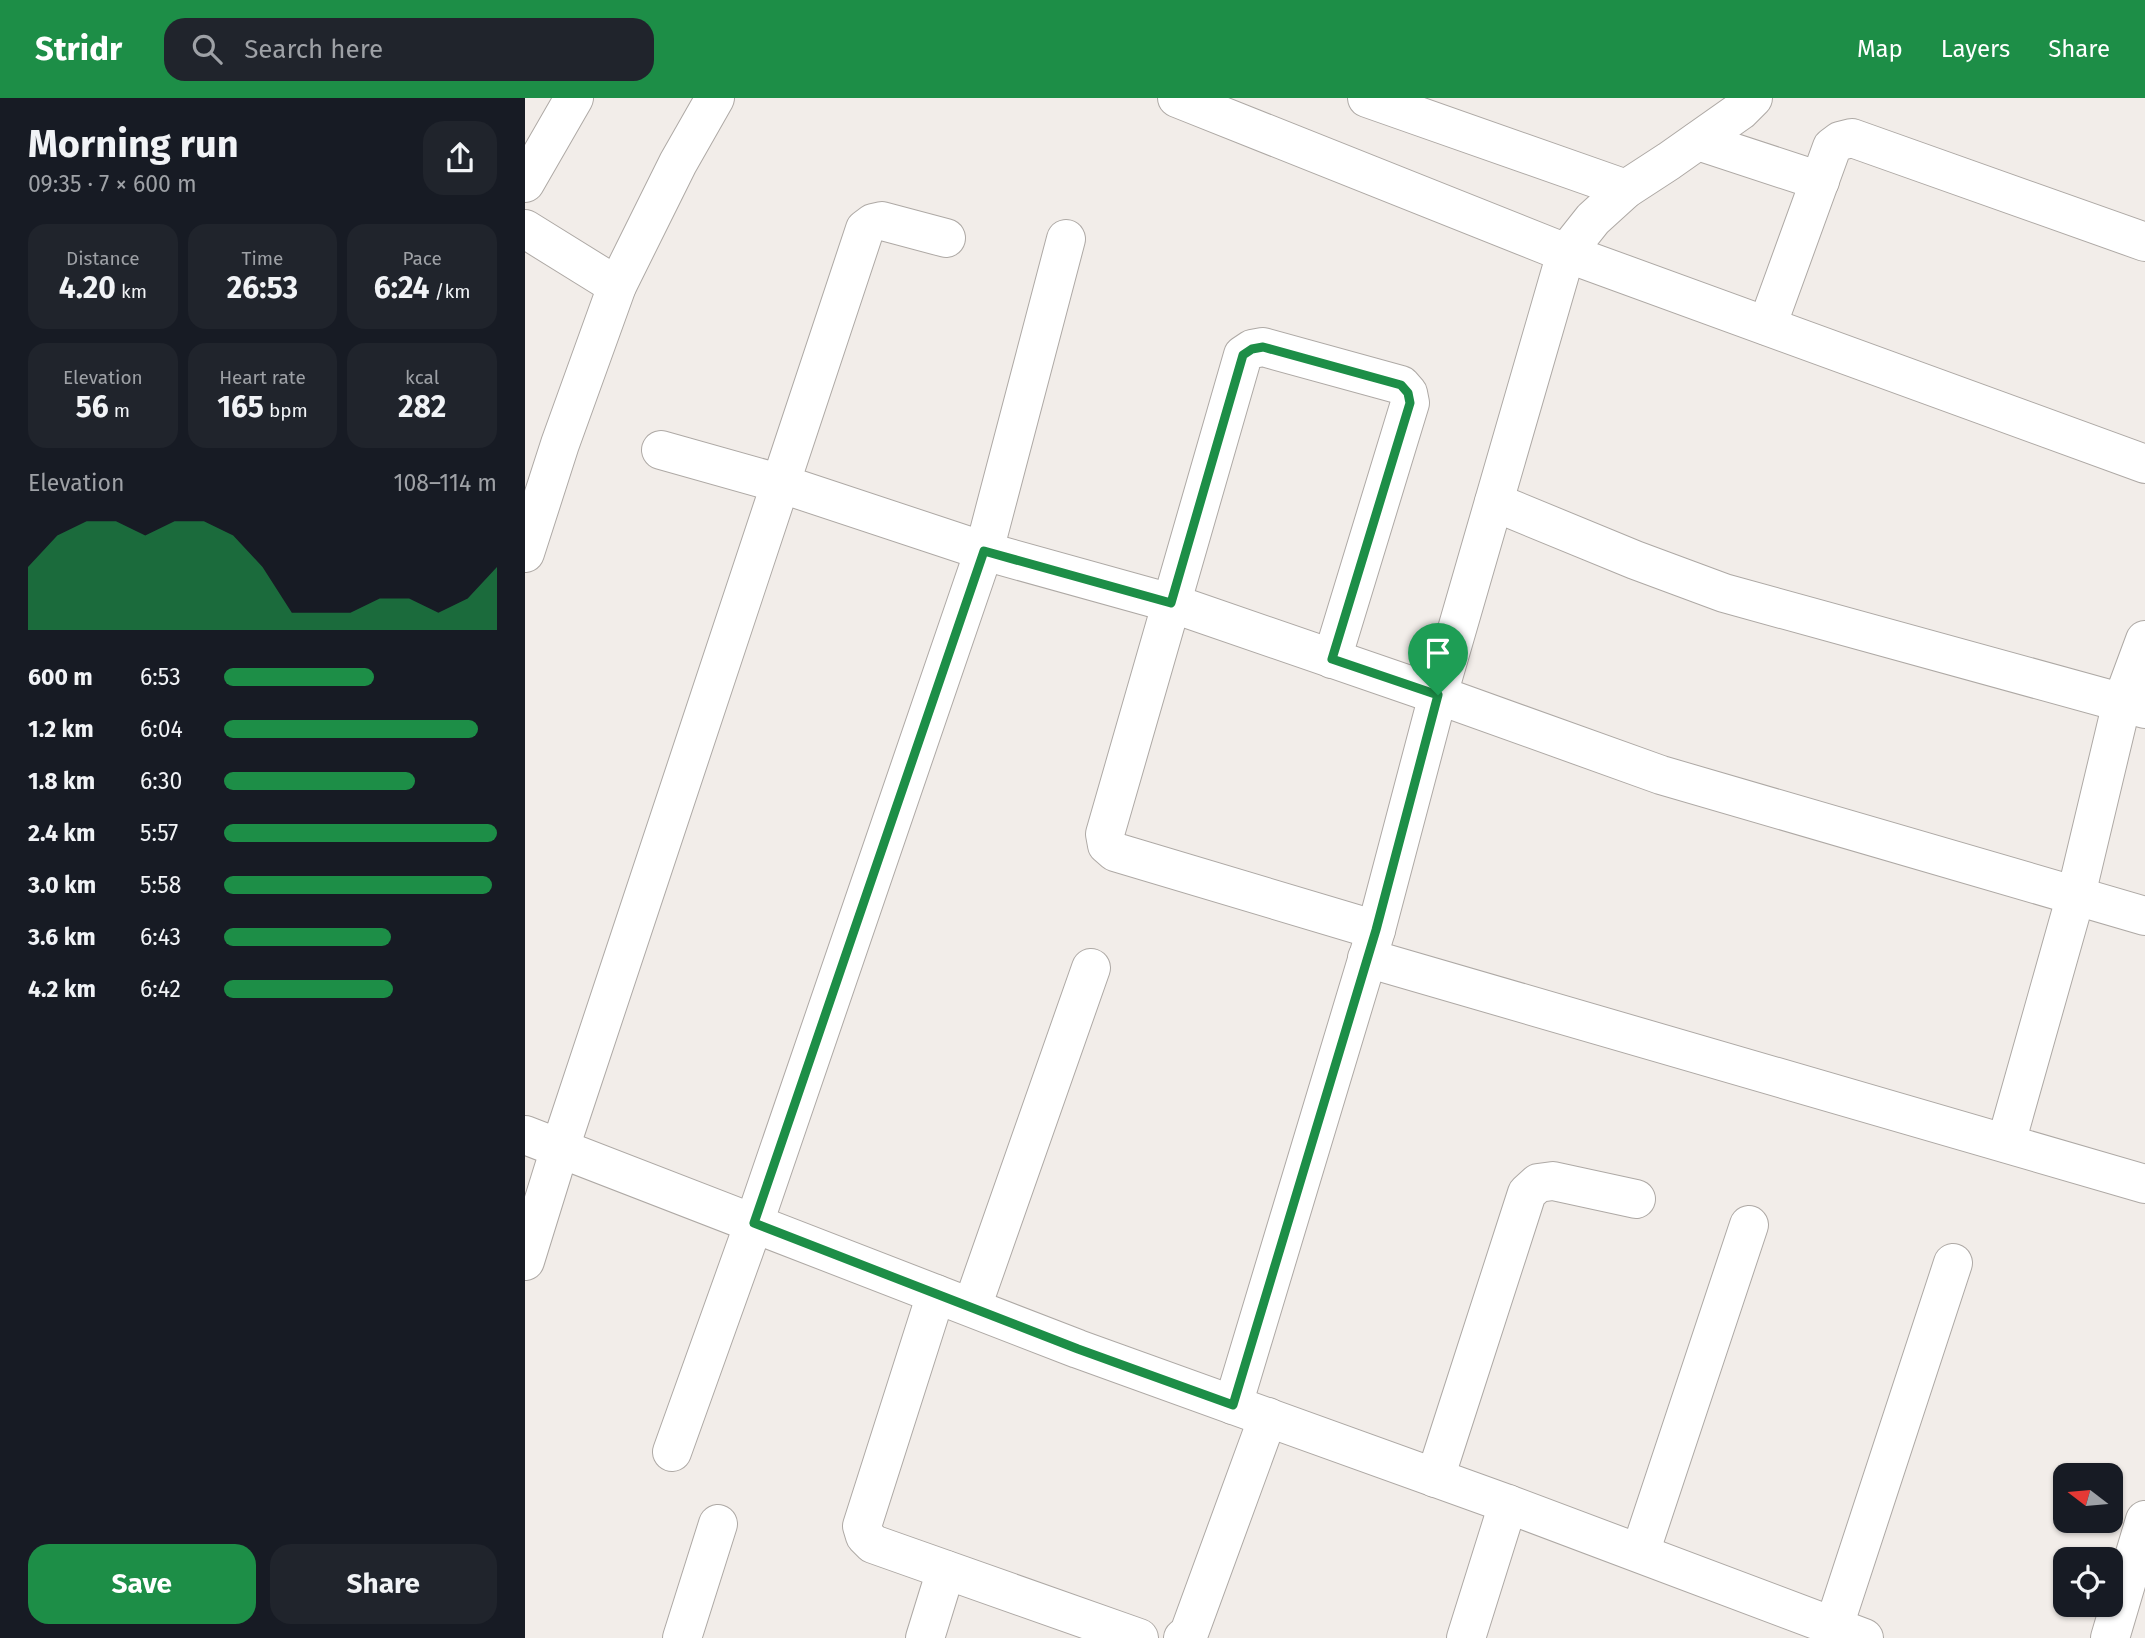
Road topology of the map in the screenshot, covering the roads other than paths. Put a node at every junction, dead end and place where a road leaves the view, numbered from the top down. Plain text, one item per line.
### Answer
1 (574, 98) edge
2 (715, 98) edge
3 (1177, 98) edge
4 (1367, 98) edge
5 (1753, 98) edge
6 (1698, 141) junction
7 (1820, 181) junction
8 (525, 183) edge
9 (1626, 188) junction
10 (525, 229) edge
11 (946, 239) dead end
12 (1066, 239) dead end
13 (2145, 242) edge
14 (1566, 253) junction
15 (617, 286) junction
16 (1767, 326) junction
17 (661, 450) dead end
18 (2145, 464) edge
19 (782, 484) junction
20 (1494, 502) junction
21 (984, 551) junction
22 (525, 553) edge
23 (1171, 603) junction
24 (2145, 640) edge
25 (1332, 659) junction
26 (1438, 695) junction
27 (2134, 706) edge
28 (2076, 895) junction
29 (2145, 916) edge
30 (1371, 944) junction
31 (1091, 968) dead end
32 (525, 1135) edge
33 (2006, 1143) junction
34 (560, 1148) junction
35 (2145, 1184) edge
36 (1636, 1199) dead end
37 (754, 1223) junction
38 (1749, 1225) dead end
39 (525, 1261) edge
40 (1953, 1263) dead end
41 (936, 1294) junction
42 (972, 1307) junction
43 (1233, 1405) junction
44 (1268, 1417) junction
45 (672, 1452) dead end
46 (1435, 1478) junction
47 (1508, 1504) junction
48 (2145, 1520) edge
49 (719, 1524) dead end
50 (1640, 1553) junction
51 (946, 1570) junction
52 (1849, 1632) edge
53 (1131, 1637) edge
54 (682, 1638) edge
55 (925, 1638) edge
56 (1183, 1638) edge
57 (1466, 1638) edge
58 (2109, 1638) edge

1 - 8 street
2 - 15 street
3 - 14 street
4 - 9 street
5 - 6 street
6 - 7 street
6 - 9 street
7 - 13 street
7 - 16 street
9 - 14 street
10 - 15 street
11 - 19 street
12 - 21 street
14 - 16 street
14 - 20 street
15 - 22 street
16 - 18 street
17 - 19 street
19 - 21 street
19 - 34 street
20 - 26 street
20 - 27 street
21 - 23 street
21 - 37 street
23 - 25 street
23 - 25 street
23 - 30 street
24 - 27 street
25 - 26 street
26 - 28 street
26 - 30 street
27 - 28 street
28 - 29 street
28 - 33 street
30 - 33 street
30 - 43 street
31 - 42 street
32 - 34 street
33 - 35 street
34 - 37 street
34 - 39 street
36 - 46 street
37 - 41 street
37 - 45 street
38 - 50 street
40 - 52 street
41 - 42 street
41 - 51 street
42 - 43 street
43 - 44 street
44 - 46 street
44 - 56 street
46 - 47 street
47 - 50 street
47 - 57 street
48 - 58 street
49 - 54 street
50 - 52 street
51 - 53 street
51 - 55 street

